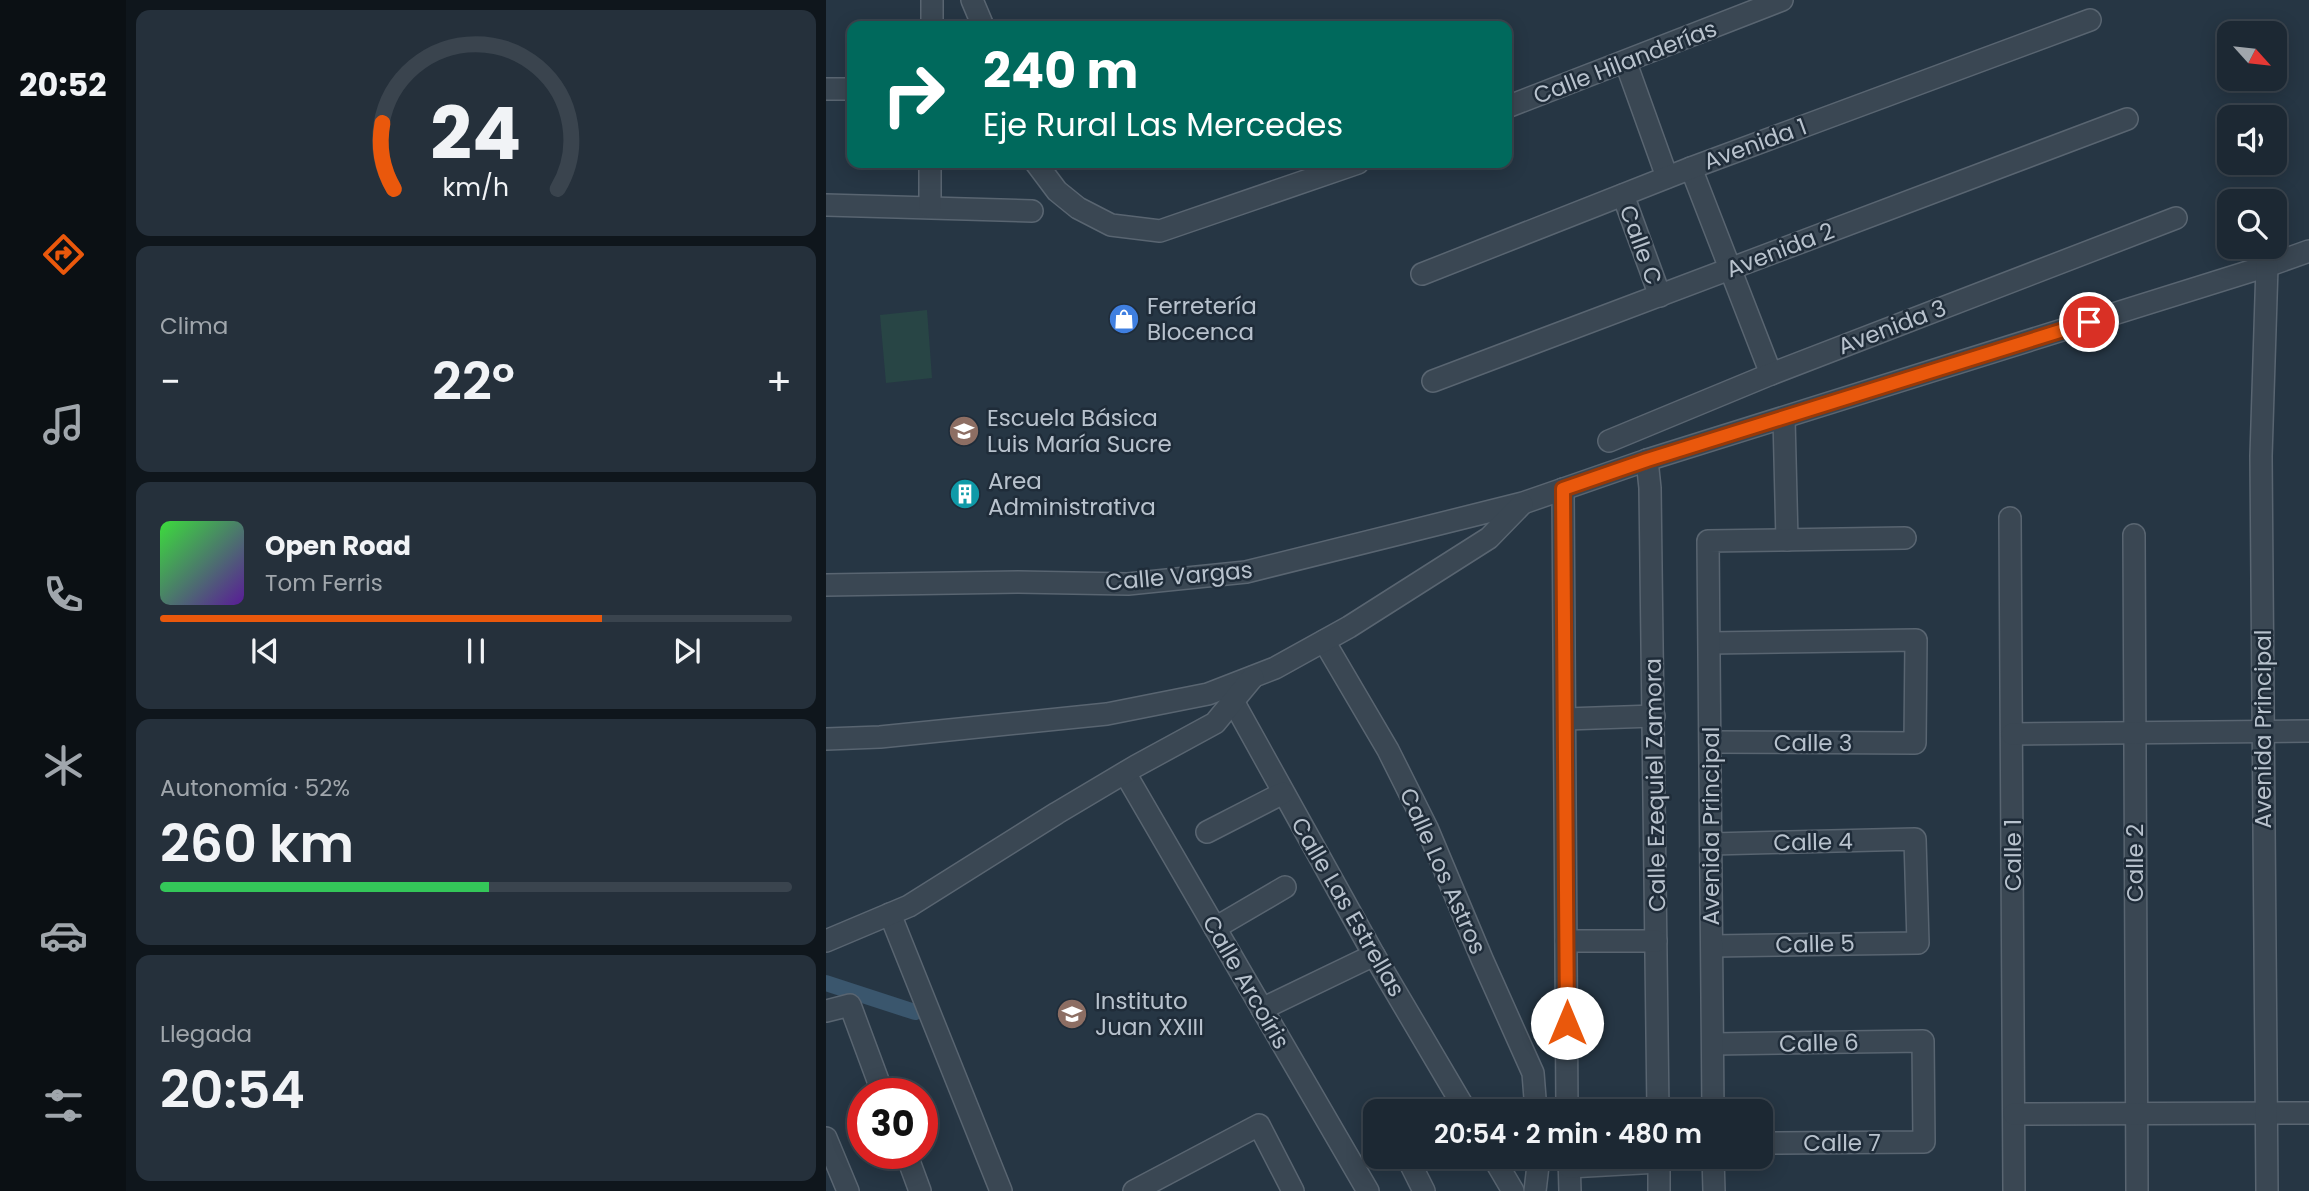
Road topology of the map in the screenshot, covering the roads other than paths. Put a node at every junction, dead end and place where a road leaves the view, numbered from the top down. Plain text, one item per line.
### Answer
1 (932, 0) edge
2 (972, 0) edge
3 (1782, 0) edge
4 (2090, 20) dead end
5 (932, 21) edge
6 (981, 21) edge
7 (1626, 63) junction
8 (826, 89) edge
9 (847, 89) edge
10 (1512, 105) edge
11 (2127, 118) dead end
12 (1691, 167) junction
13 (930, 168) edge
14 (1040, 168) edge
15 (1343, 168) edge
16 (1667, 177) junction
17 (1623, 194) junction
18 (826, 205) edge
19 (930, 206) junction
20 (1032, 211) dead end
21 (2176, 218) dead end
22 (2309, 251) edge
23 (2267, 267) junction
24 (1730, 269) junction
25 (1422, 274) dead end
26 (1660, 296) junction
27 (1771, 374) junction
28 (1433, 381) dead end
29 (1784, 418) junction
30 (1609, 441) dead end
31 (1647, 460) junction
32 (1563, 489) junction
33 (1523, 503) junction
34 (2010, 518) dead end
35 (2134, 535) dead end
36 (1905, 538) dead end
37 (1787, 540) junction
38 (826, 585) edge
39 (1324, 641) junction
40 (1710, 643) junction
41 (1254, 676) junction
42 (1233, 701) junction
43 (1654, 716) junction
44 (1566, 719) junction
45 (2263, 731) junction
46 (2309, 731) edge
47 (2135, 733) junction
48 (2012, 734) junction
49 (826, 738) edge
50 (1710, 742) junction
51 (1125, 774) junction
52 (1283, 793) junction
53 (1207, 832) dead end
54 (1712, 844) junction
55 (1285, 887) dead end
56 (890, 914) junction
57 (1215, 928) junction
58 (826, 941) edge
59 (1566, 941) junction
60 (1656, 941) junction
61 (1918, 943) joint
62 (1712, 946) junction
63 (1374, 955) junction
64 (1262, 1009) junction
65 (826, 1011) edge
66 (1714, 1044) junction
67 (877, 1078) edge
68 (1459, 1099) edge
69 (1535, 1099) edge
70 (1567, 1099) edge
71 (1658, 1099) edge
72 (1713, 1099) edge
73 (2266, 1113) junction
74 (2309, 1113) edge
75 (2014, 1114) junction
76 (2136, 1114) junction
77 (826, 1138) edge
78 (1923, 1142) joint
79 (1773, 1143) edge
80 (912, 1169) edge
81 (1413, 1169) edge
82 (1500, 1169) edge
83 (1538, 1169) edge
84 (1569, 1169) edge
85 (1659, 1169) edge
86 (1713, 1169) edge
87 (1166, 1184) edge
88 (848, 1191) edge
89 (920, 1191) edge
90 (1001, 1191) edge
91 (1134, 1191) edge
92 (1293, 1191) edge
93 (1368, 1191) edge
94 (1424, 1191) edge
95 (1513, 1191) edge
96 (1535, 1191) edge
97 (1570, 1191) edge
98 (1659, 1191) edge
99 (1714, 1191) edge
100 (2014, 1191) edge
101 (2137, 1191) edge
102 (2267, 1191) edge

1 - 5 street
2 - 6 street
3 - 7 street, Calle Hilanderías
4 - 12 street, Avenida 1
7 - 10 street, Calle Hilanderías
7 - 16 street
8 - 9 street
11 - 24 street, Avenida 2
12 - 16 street, Avenida 1
12 - 24 street
13 - 19 street
14 - 15 street
16 - 17 street, Avenida 1
17 - 25 street, Avenida 1
17 - 26 street, Calle C
18 - 19 street
19 - 20 street
21 - 27 street, Avenida 3
22 - 23 street, Calle Vargas
23 - 29 street, Calle Vargas
23 - 45 street, Avenida Principal
24 - 26 street, Avenida 2
24 - 27 street
26 - 28 street, Avenida 2
27 - 30 street, Avenida 3
29 - 31 street, Calle Vargas
29 - 37 street
31 - 32 street, Calle Vargas
31 - 43 street, Calle Ezequiel Zamora
32 - 33 street, Calle Vargas
32 - 44 street
33 - 38 street, Calle Vargas
33 - 39 street
34 - 48 street, Calle 1
35 - 47 street, Calle 2
36 - 37 street
37 - 40 street, Avenida Principal
39 - 41 street
39 - 69 street, Calle Los Astros
40 - 50 street, Avenida Principal
40 - 50 street, Calle 3
41 - 42 street
41 - 49 street
42 - 51 street
42 - 52 street, Calle Las Estrellas
43 - 44 street
43 - 60 street, Calle Ezequiel Zamora
44 - 59 street
45 - 46 street
45 - 47 street
45 - 73 street, Avenida Principal
47 - 48 street
47 - 76 street, Calle 2
48 - 75 street, Calle 1
50 - 54 street, Avenida Principal
51 - 56 street
51 - 57 street, Calle Arcoíris
52 - 53 street
52 - 63 street, Calle Las Estrellas
54 - 61 street, Calle 4
54 - 62 street, Avenida Principal
55 - 57 street
56 - 58 street
56 - 90 street
57 - 64 street, Calle Arcoíris
59 - 60 street
59 - 70 street
60 - 71 street, Calle Ezequiel Zamora
61 - 62 street, Calle 5
62 - 66 street, Avenida Principal
63 - 64 street
63 - 68 street, Calle Las Estrellas
64 - 93 street, Calle Arcoíris
65 - 67 street
66 - 72 street, Avenida Principal
66 - 78 street, Calle 6
73 - 74 street
73 - 76 street
73 - 102 street, Avenida Principal
75 - 76 street
75 - 100 street, Calle 1
76 - 101 street, Calle 2
77 - 88 street
78 - 79 street, Calle 7
80 - 89 street
81 - 94 street
82 - 95 street
83 - 96 street
84 - 97 street
85 - 98 street
86 - 99 street
87 - 91 street
87 - 92 street

